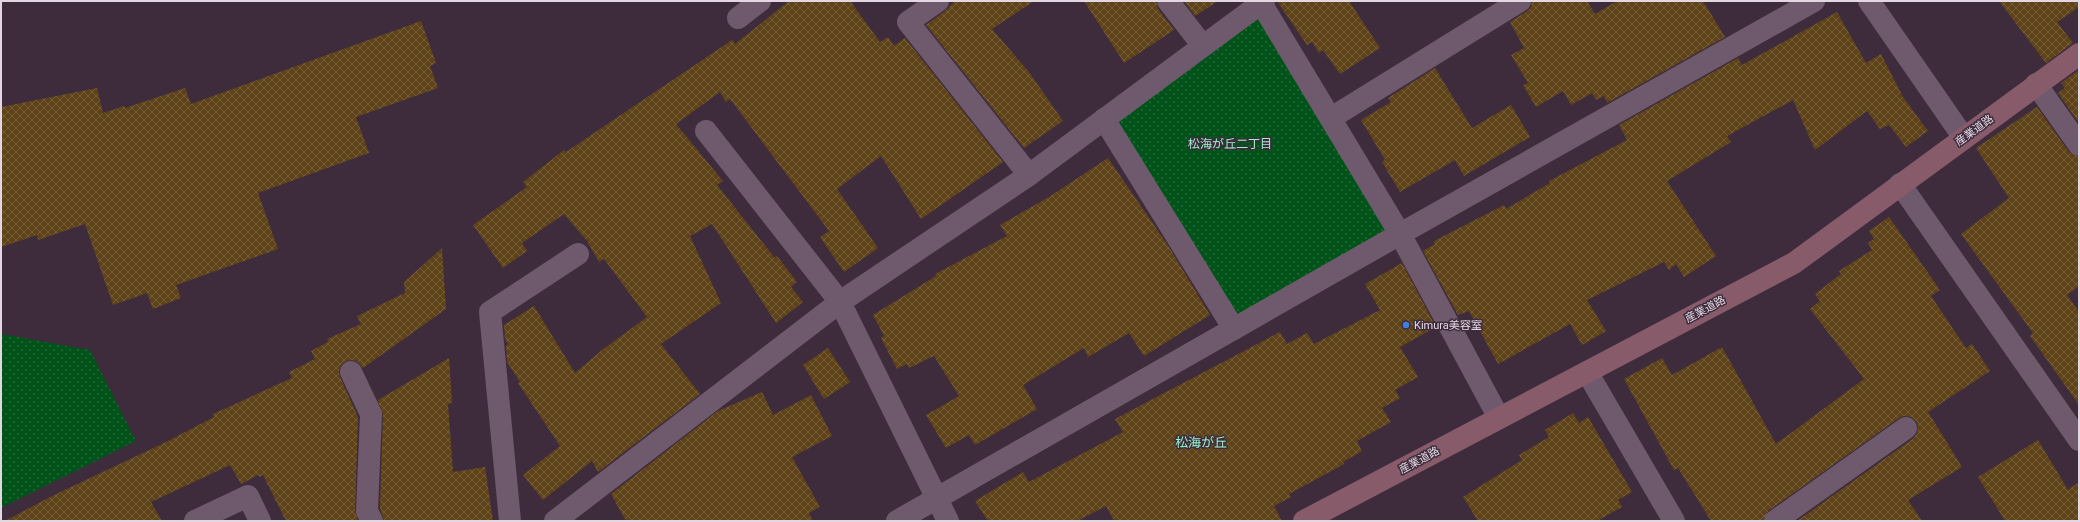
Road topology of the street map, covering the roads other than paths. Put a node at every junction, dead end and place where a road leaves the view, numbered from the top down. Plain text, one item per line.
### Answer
1 (760, 1) edge
2 (938, 1) edge
3 (1168, 1) edge
4 (1520, 1) edge
5 (1814, 1) edge
6 (1869, 1) edge
7 (1262, 2) edge
8 (738, 18) dead end
9 (1203, 46) junction
10 (2079, 54) edge
11 (2036, 84) junction
12 (1331, 118) junction
13 (1104, 120) junction
14 (706, 131) dead end
15 (1964, 138) junction
16 (2079, 145) edge
17 (1029, 175) junction
18 (1900, 184) junction
19 (1400, 234) junction
20 (578, 254) dead end
21 (840, 302) junction
22 (1234, 328) junction
23 (351, 372) dead end
24 (1587, 372) junction
25 (1499, 418) junction
26 (1906, 428) dead end
27 (2079, 440) edge
28 (936, 499) junction
29 (195, 521) edge
30 (260, 521) edge
31 (372, 521) edge
32 (510, 521) edge
33 (555, 521) edge
34 (897, 521) edge
35 (948, 521) edge
36 (1304, 521) edge
37 (1674, 521) edge
38 (1775, 521) edge

1 - 8 street
2 - 17 street
3 - 9 street
4 - 12 street
5 - 19 street
6 - 15 street
7 - 9 street
7 - 12 street
9 - 13 street
10 - 11 street, 産業道路
11 - 15 street, 産業道路
11 - 16 street
12 - 19 street
13 - 17 street
13 - 22 street
14 - 21 street
15 - 18 street, 産業道路
17 - 21 street
18 - 24 street, 産業道路
18 - 27 street
19 - 22 street
19 - 25 street
20 - 32 street
21 - 28 street
21 - 33 street
22 - 28 street
23 - 31 street
24 - 25 street, 産業道路
24 - 37 street
25 - 36 street, 産業道路
26 - 38 street
28 - 34 street
28 - 35 street
29 - 30 street

